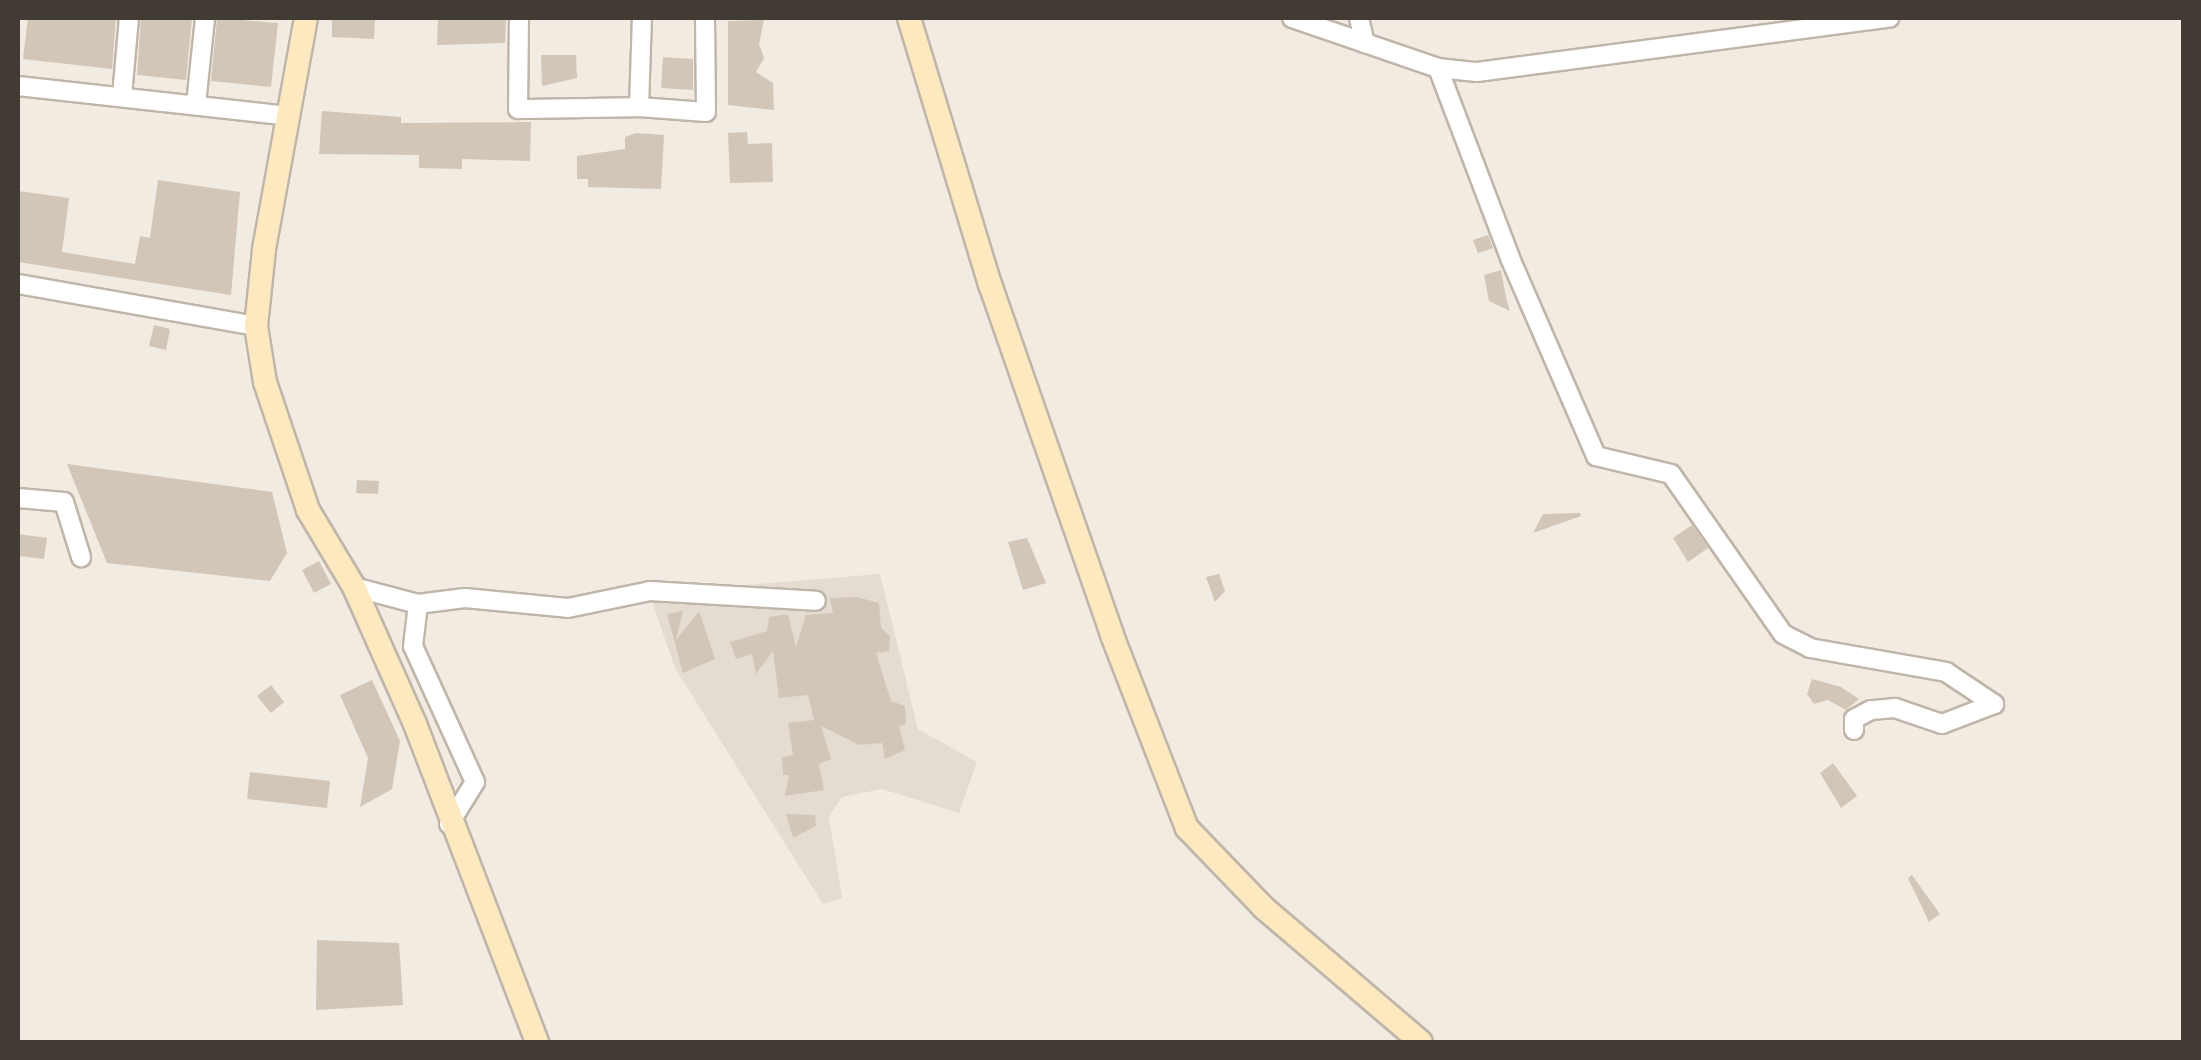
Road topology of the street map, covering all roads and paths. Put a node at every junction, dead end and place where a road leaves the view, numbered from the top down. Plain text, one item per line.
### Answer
1 (129, 18) edge
2 (205, 18) edge
3 (306, 18) edge
4 (519, 18) edge
5 (642, 18) edge
6 (704, 18) edge
7 (909, 18) edge
8 (1292, 18) edge
9 (1359, 18) edge
10 (1889, 18) edge
11 (1365, 43) junction
12 (1438, 68) junction
13 (18, 86) edge
14 (122, 96) junction
15 (196, 104) junction
16 (639, 107) junction
17 (288, 116) junction
18 (18, 284) edge
19 (256, 326) junction
20 (18, 498) edge
21 (81, 556) dead end
22 (354, 587) junction
23 (816, 601) dead end
24 (418, 604) junction
25 (1854, 730) dead end
26 (449, 824) junction
27 (537, 1042) edge
28 (1421, 1042) edge

1 - 14 street
2 - 15 street
3 - 17 street
4 - 16 street
5 - 16 street
6 - 16 street
7 - 28 street
8 - 11 street
9 - 11 street
10 - 12 street
11 - 12 street
12 - 25 street
13 - 14 street
14 - 15 street
15 - 17 street
17 - 19 street
18 - 19 street
19 - 22 street
20 - 21 street
22 - 24 street
22 - 26 street
23 - 24 street
24 - 26 street
26 - 27 street

